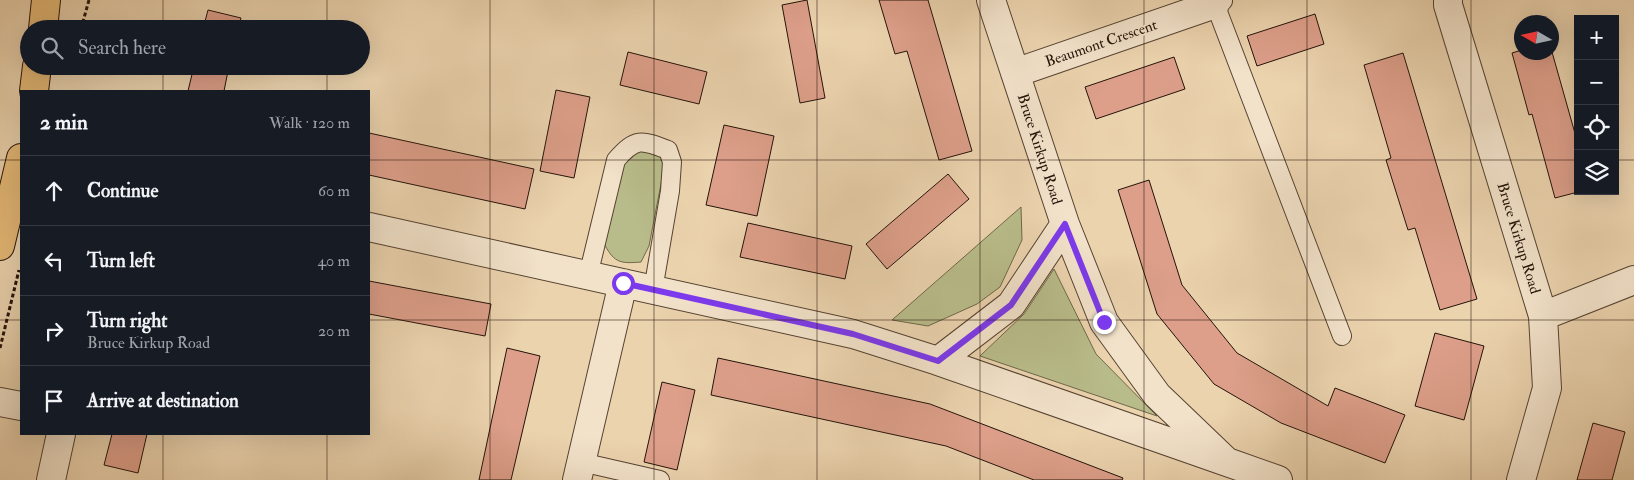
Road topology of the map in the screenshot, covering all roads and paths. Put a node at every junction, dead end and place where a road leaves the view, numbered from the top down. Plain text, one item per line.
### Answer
1 (46, 0) edge
2 (89, 0) edge
3 (992, 0) edge
4 (1448, 0) edge
5 (1220, 2) edge
6 (44, 20) edge
7 (83, 20) edge
8 (1015, 73) junction
9 (36, 75) edge
10 (34, 90) edge
11 (20, 162) edge
12 (1065, 224) junction
13 (370, 226) edge
14 (0, 246) edge
15 (20, 266) edge
16 (588, 276) junction
17 (1634, 280) edge
18 (623, 283) junction
19 (653, 290) junction
20 (1544, 316) junction
21 (1342, 336) dead end
22 (0, 348) edge
23 (938, 361) junction
24 (0, 402) edge
25 (20, 406) edge
26 (61, 435) edge
27 (1227, 462) junction
28 (579, 471) edge
29 (51, 480) edge
30 (660, 480) edge
31 (1278, 480) edge
32 (1521, 480) edge

1 - 6 main road
2 - 7 path
3 - 8 street, Bruce Kirkup Road
4 - 20 street, Bruce Kirkup Road
5 - 8 street, Beaumont Crescent
5 - 21 lane
8 - 12 street, Bruce Kirkup Road
9 - 10 main road
11 - 14 main road
12 - 23 street
12 - 27 street, Bruce Kirkup Road
13 - 16 street
15 - 22 path
16 - 18 street
16 - 19 lane
17 - 20 street
18 - 19 street
18 - 28 street
19 - 23 street
20 - 32 street, Bruce Kirkup Road
23 - 27 street
24 - 25 street
26 - 29 street
27 - 31 street, Bruce Kirkup Road
28 - 30 lane

